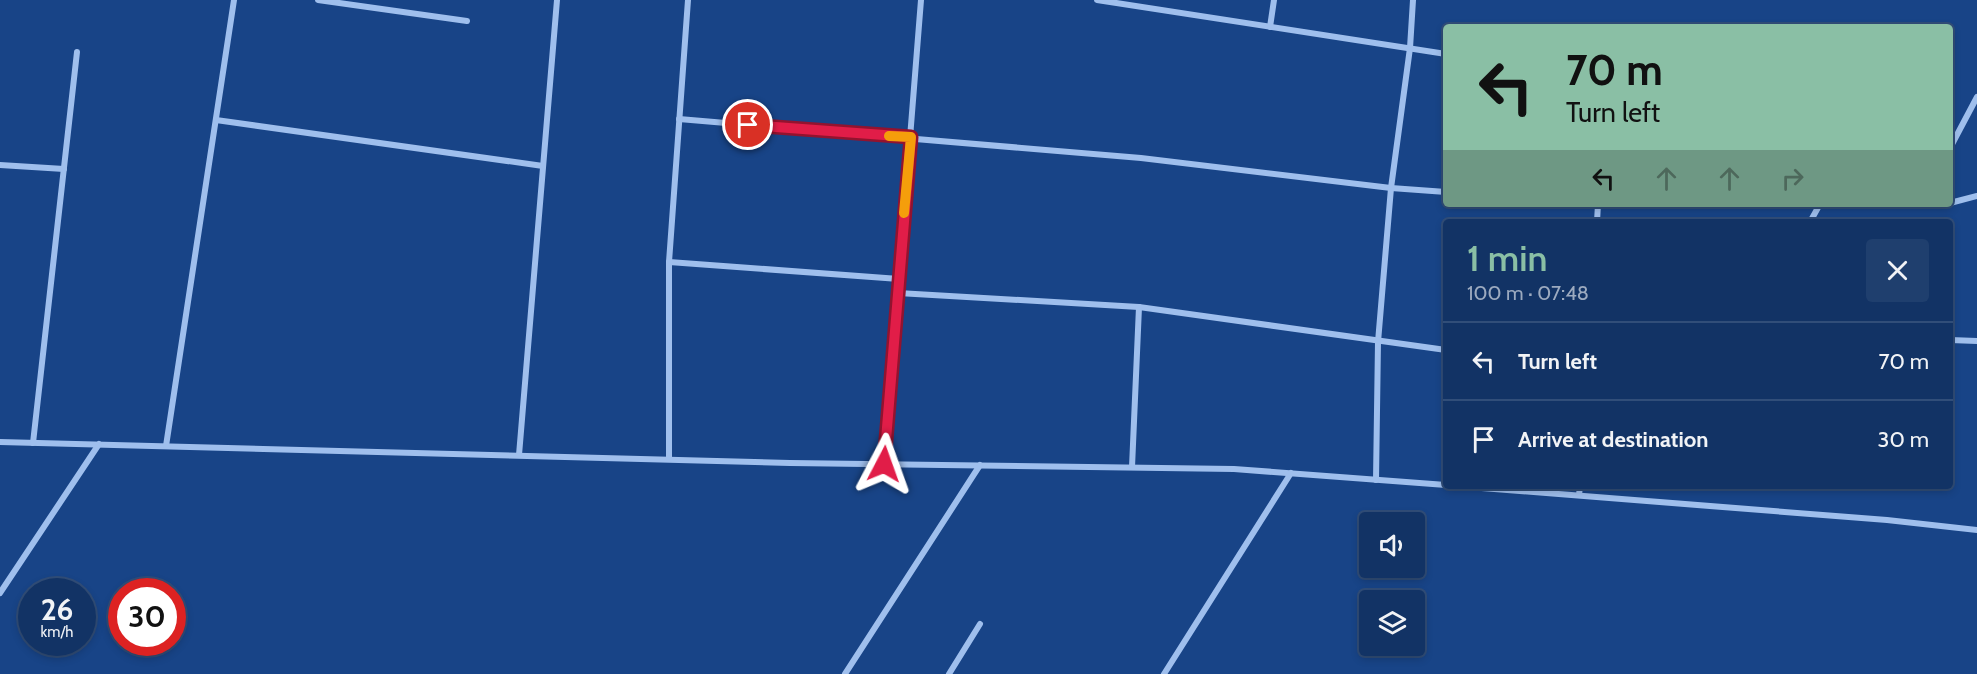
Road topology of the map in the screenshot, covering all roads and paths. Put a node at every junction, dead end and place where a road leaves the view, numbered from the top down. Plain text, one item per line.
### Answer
1 (234, 0) edge
2 (318, 0) edge
3 (557, 0) edge
4 (688, 0) edge
5 (921, 0) edge
6 (1097, 0) edge
7 (1274, 0) edge
8 (1413, 0) edge
9 (467, 21) dead end
10 (1269, 27) junction
11 (1410, 48) junction
12 (77, 52) dead end
13 (1443, 54) edge
14 (1977, 97) edge
15 (679, 119) junction
16 (216, 120) junction
17 (911, 137) junction
18 (1953, 142) edge
19 (0, 165) edge
20 (543, 166) junction
21 (64, 169) junction
22 (1391, 188) junction
23 (1443, 192) edge
24 (1977, 196) edge
25 (1953, 202) edge
26 (669, 262) junction
27 (899, 279) junction
28 (898, 293) junction
29 (1139, 307) junction
30 (1953, 340) edge
31 (1977, 341) edge
32 (1377, 342) junction
33 (1443, 350) edge
34 (0, 442) edge
35 (33, 443) junction
36 (99, 444) junction
37 (166, 446) junction
38 (519, 455) junction
39 (669, 459) junction
40 (884, 464) junction
41 (980, 465) junction
42 (1132, 467) junction
43 (1291, 473) junction
44 (1376, 480) junction
45 (1443, 485) edge
46 (1497, 489) edge
47 (1580, 489) edge
48 (1580, 495) junction
49 (1977, 530) edge
50 (0, 593) edge
51 (980, 624) dead end
52 (845, 674) edge
53 (949, 674) edge
54 (1164, 674) edge

1 - 16 street
2 - 9 street
3 - 20 street
4 - 15 street
5 - 17 street
6 - 10 street
7 - 10 street
8 - 11 street
10 - 11 street
11 - 13 street
11 - 22 street
12 - 21 street
14 - 18 street
15 - 17 street
15 - 26 street
16 - 20 street
16 - 37 street
17 - 22 street
17 - 27 street
19 - 21 street
20 - 38 street
21 - 35 street
22 - 23 street
22 - 32 street
24 - 25 street
26 - 27 street
26 - 39 street
27 - 28 street
28 - 29 street
28 - 40 street
29 - 32 street
29 - 42 street
30 - 31 street
32 - 33 street
32 - 44 street
34 - 35 street
35 - 36 street
36 - 37 street
36 - 50 street
37 - 38 street
38 - 39 street
39 - 40 street
40 - 41 street
41 - 42 street
41 - 52 street
42 - 43 street
43 - 44 street
43 - 54 street
44 - 45 street
46 - 48 street
47 - 48 street
48 - 49 street
51 - 53 street

